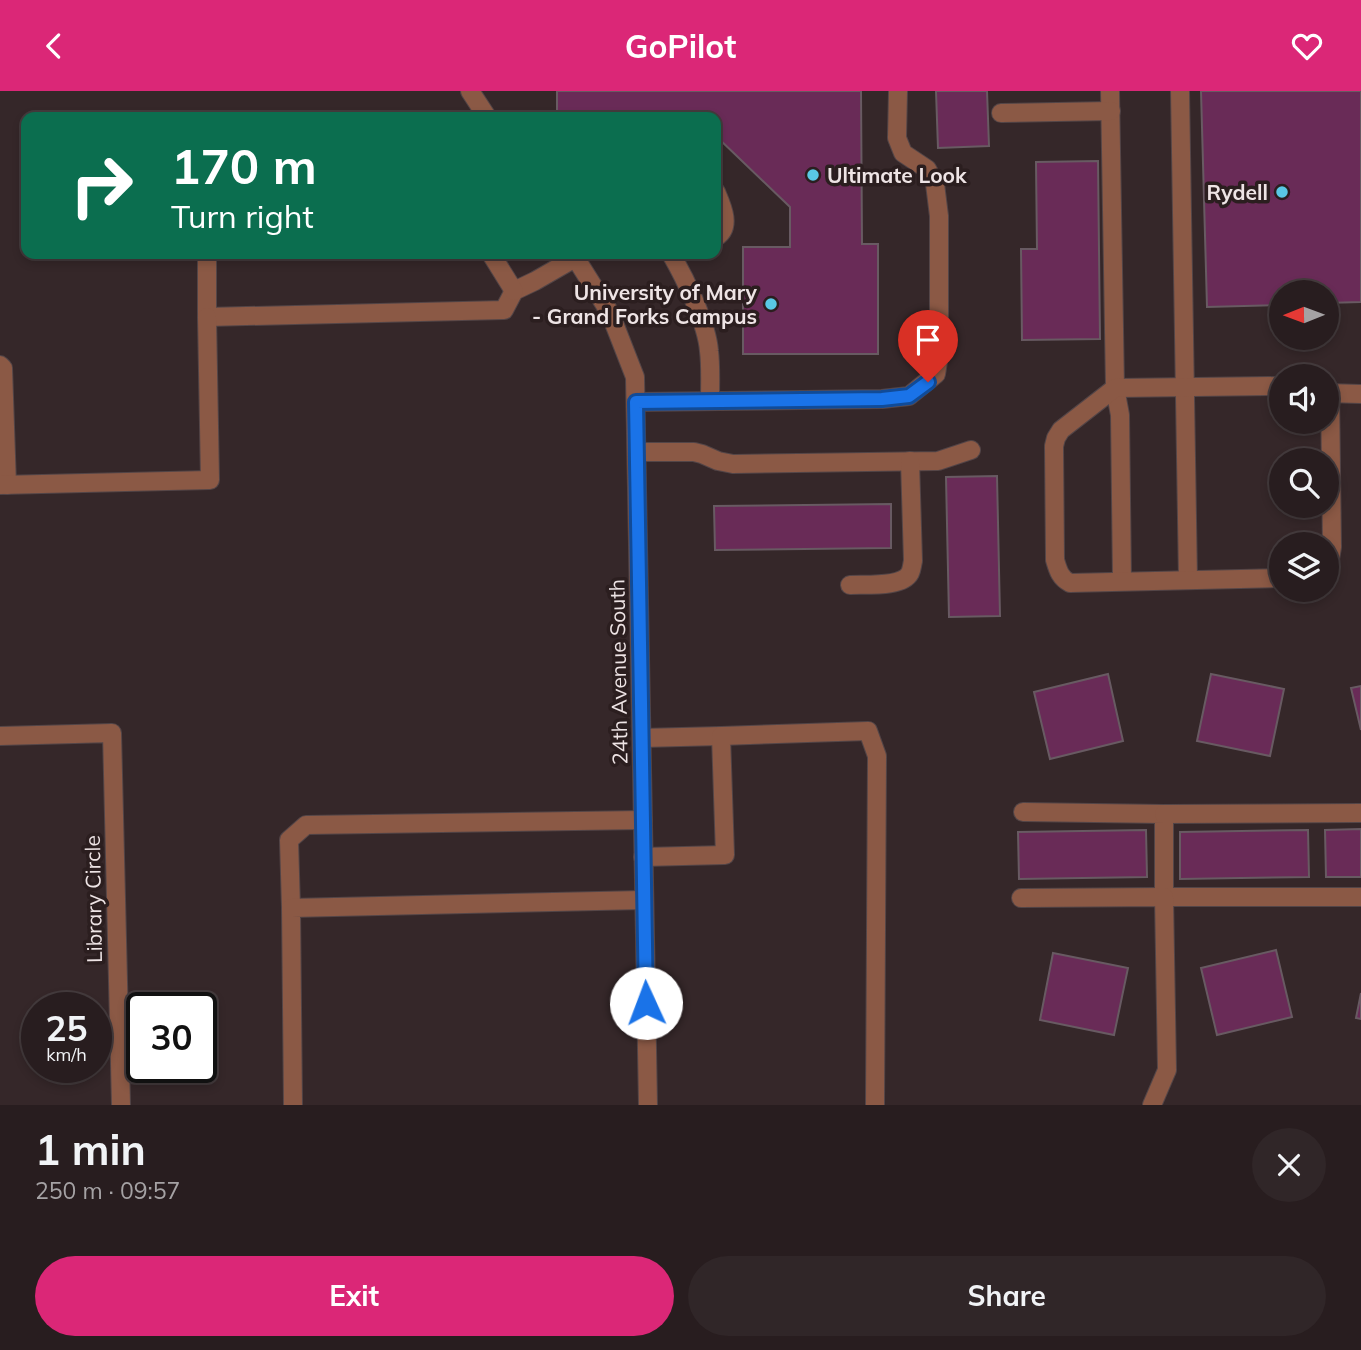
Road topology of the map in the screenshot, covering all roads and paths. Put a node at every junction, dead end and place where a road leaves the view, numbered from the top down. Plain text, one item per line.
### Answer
1 (470, 91) edge
2 (898, 91) edge
3 (1110, 91) edge
4 (1180, 91) edge
5 (1111, 111) junction
6 (484, 112) edge
7 (1002, 113) dead end
8 (721, 204) edge
9 (721, 234) edge
10 (207, 259) edge
11 (494, 259) edge
12 (569, 259) edge
13 (576, 259) edge
14 (680, 259) edge
15 (514, 291) junction
16 (207, 317) junction
17 (0, 365) edge
18 (1269, 386) edge
19 (1184, 387) junction
20 (1115, 388) junction
21 (1339, 393) edge
22 (1361, 394) edge
23 (710, 401) junction
24 (636, 402) junction
25 (1329, 434) edge
26 (971, 450) dead end
27 (636, 452) junction
28 (910, 461) junction
29 (4, 485) edge
30 (1332, 532) edge
31 (1269, 578) edge
32 (1188, 580) junction
33 (1122, 581) junction
34 (850, 585) dead end
35 (0, 736) edge
36 (721, 736) junction
37 (642, 738) junction
38 (1023, 812) dead end
39 (1361, 813) edge
40 (1164, 814) junction
41 (643, 820) junction
42 (643, 857) junction
43 (1164, 897) junction
44 (1361, 897) edge
45 (1021, 898) dead end
46 (643, 901) junction
47 (290, 908) junction
48 (121, 1105) edge
49 (293, 1105) edge
50 (648, 1105) edge
51 (875, 1105) edge
52 (1152, 1105) edge

1 - 6 street
2 - 23 street
3 - 5 street
4 - 19 street
5 - 7 street
5 - 20 street
8 - 9 street
10 - 16 street
11 - 15 street
12 - 15 street
13 - 24 street, 24th Avenue South
14 - 23 street
15 - 16 street
16 - 29 street
17 - 29 street
18 - 19 street
19 - 20 street
19 - 32 street
20 - 33 street
20 - 33 street
21 - 22 street
23 - 24 street
24 - 27 street, 24th Avenue South
25 - 30 street
26 - 28 street
27 - 28 street
27 - 37 street, 24th Avenue South
28 - 34 street
31 - 32 street
32 - 33 street
35 - 48 street, Library Circle
36 - 37 street
36 - 42 street
36 - 51 street
37 - 41 street, 24th Avenue South
38 - 40 street
39 - 40 street
40 - 43 street
41 - 42 street, 24th Avenue South
41 - 47 street
42 - 46 street, 24th Avenue South
43 - 44 street
43 - 45 street
43 - 52 street
46 - 47 street
46 - 50 street, 24th Avenue South
47 - 49 street

